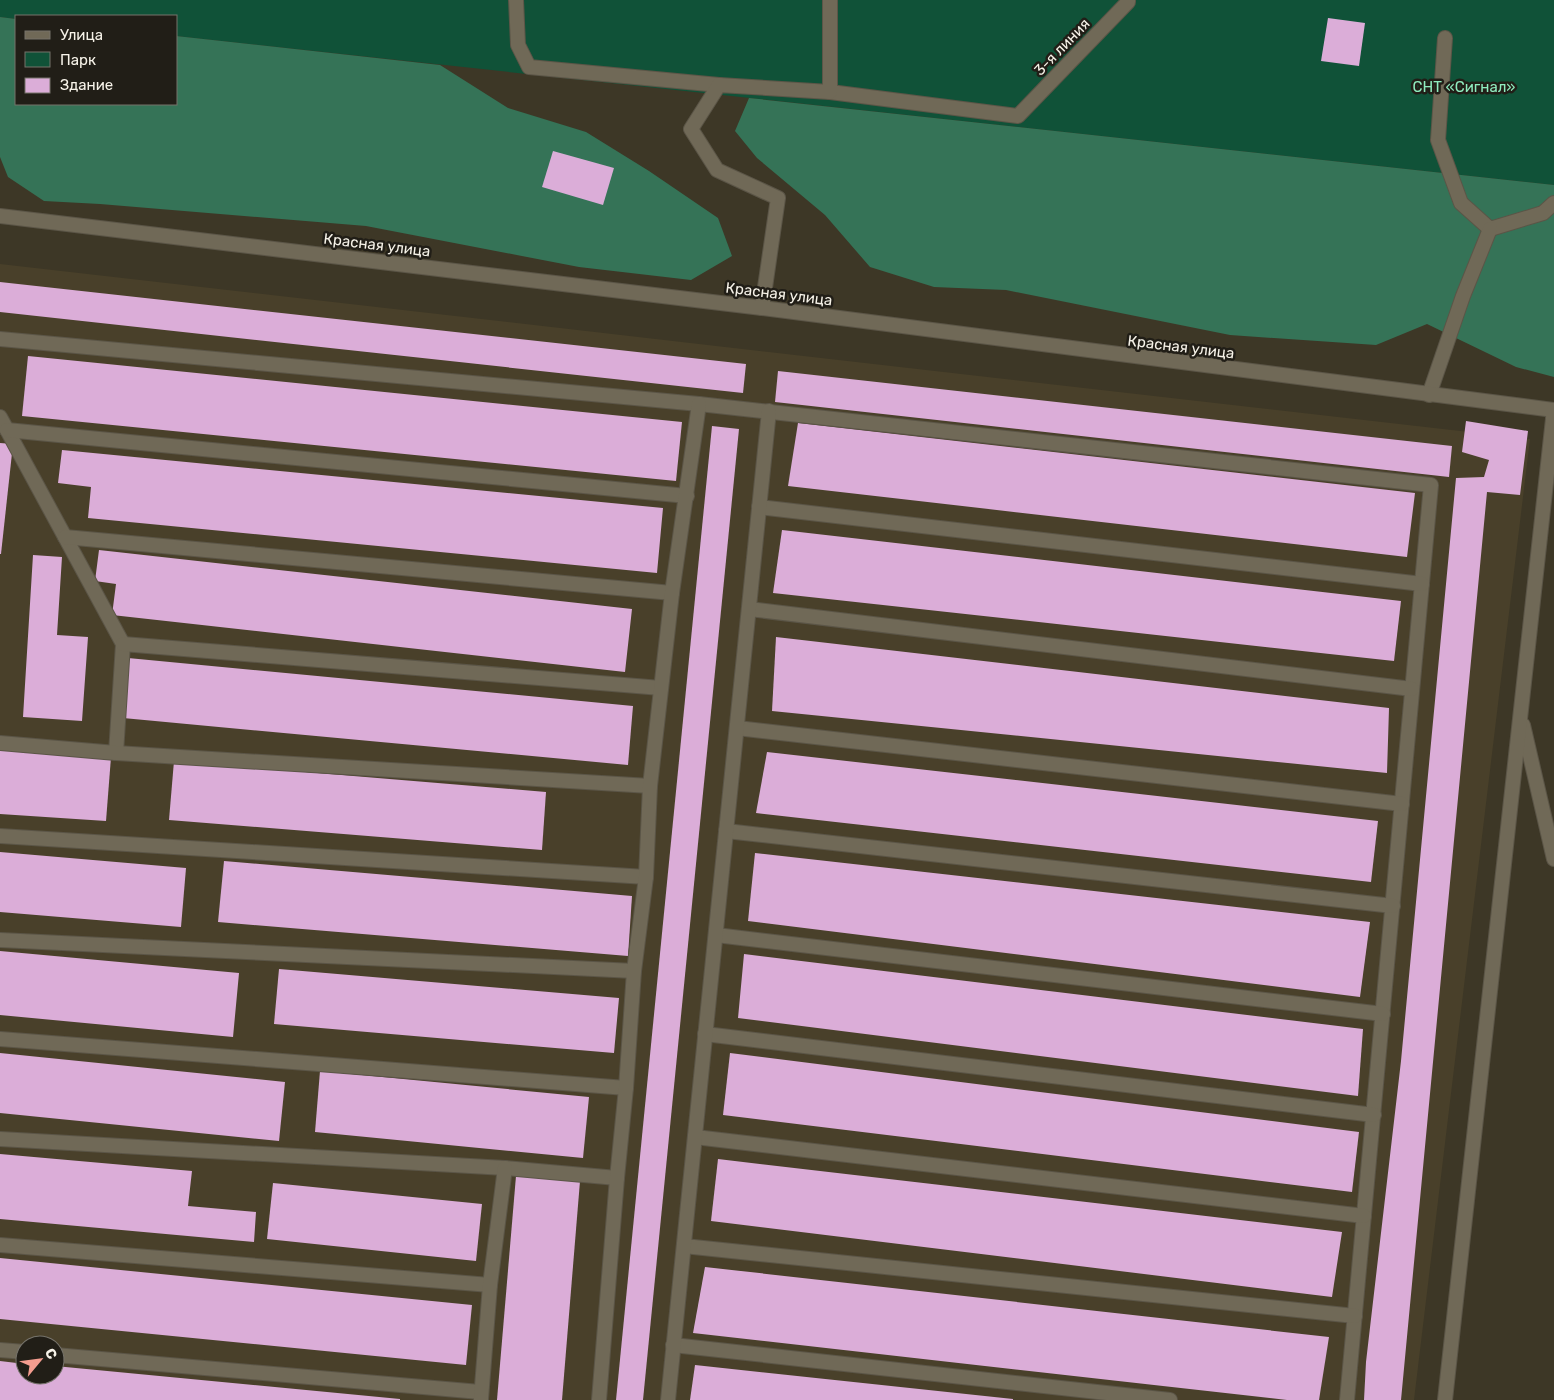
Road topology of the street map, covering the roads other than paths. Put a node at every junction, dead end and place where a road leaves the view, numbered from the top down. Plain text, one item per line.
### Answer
1 (516, 0) edge
2 (830, 0) edge
3 (1128, 0) edge
4 (1445, 38) dead end
5 (719, 85) junction
6 (830, 92) junction
7 (1554, 203) edge
8 (0, 216) edge
9 (1490, 229) junction
10 (762, 308) junction
11 (0, 339) edge
12 (1429, 395) junction
13 (699, 404) junction
14 (769, 411) junction
15 (1554, 415) edge
16 (0, 417) edge
17 (7, 430) junction
18 (687, 496) junction
19 (759, 507) junction
20 (1542, 518) junction
21 (1554, 530) edge
22 (65, 537) junction
23 (1422, 584) junction
24 (672, 593) junction
25 (749, 609) junction
26 (123, 644) junction
27 (661, 688) junction
28 (1412, 690) junction
29 (1521, 714) junction
30 (737, 728) junction
31 (0, 743) edge
32 (116, 753) junction
33 (650, 786) junction
34 (1402, 804) junction
35 (726, 831) junction
36 (0, 836) edge
37 (1554, 859) edge
38 (646, 877) junction
39 (1393, 906) junction
40 (716, 935) junction
41 (0, 940) edge
42 (634, 970) junction
43 (1383, 1014) junction
44 (705, 1034) junction
45 (0, 1039) edge
46 (626, 1088) junction
47 (1374, 1116) junction
48 (695, 1137) junction
49 (0, 1140) edge
50 (505, 1168) junction
51 (617, 1178) junction
52 (1364, 1216) junction
53 (0, 1245) edge
54 (684, 1246) junction
55 (490, 1285) junction
56 (1355, 1316) junction
57 (673, 1345) junction
58 (0, 1350) edge
59 (15, 1351) edge
60 (65, 1356) edge
61 (481, 1396) edge
62 (598, 1400) edge
63 (668, 1400) edge
64 (1170, 1400) edge
65 (1347, 1400) edge
66 (1445, 1400) edge

1 - 5 street
2 - 6 street
3 - 6 street, 3-я линия
4 - 9 street
5 - 6 street
5 - 10 street
7 - 9 street
8 - 10 street, Красная улица
9 - 12 street
10 - 12 street, Красная улица
11 - 13 street
12 - 15 street, Красная улица
13 - 14 street
13 - 18 street
14 - 19 street
14 - 23 street
15 - 20 street
16 - 17 street
17 - 18 street
17 - 22 street
18 - 24 street
19 - 23 street
19 - 25 street
20 - 21 street
20 - 29 street
22 - 24 street
22 - 26 street
23 - 28 street
24 - 27 street
25 - 28 street
25 - 30 street
26 - 27 street
26 - 32 street
27 - 33 street
28 - 34 street
29 - 37 street
29 - 66 street
30 - 34 street
30 - 35 street
31 - 32 street
32 - 33 street
33 - 38 street
34 - 39 street
35 - 39 street
35 - 40 street
36 - 38 street
38 - 42 street
39 - 43 street
40 - 43 street
40 - 44 street
41 - 42 street
42 - 46 street
43 - 47 street
44 - 47 street
44 - 48 street
45 - 46 street
46 - 51 street
47 - 52 street
48 - 52 street
48 - 54 street
49 - 50 street
50 - 51 street
50 - 55 street
51 - 62 street
52 - 56 street
53 - 55 street
54 - 56 street
54 - 57 street
55 - 61 street
56 - 65 street
57 - 63 street
57 - 64 street
58 - 59 street
60 - 61 street

